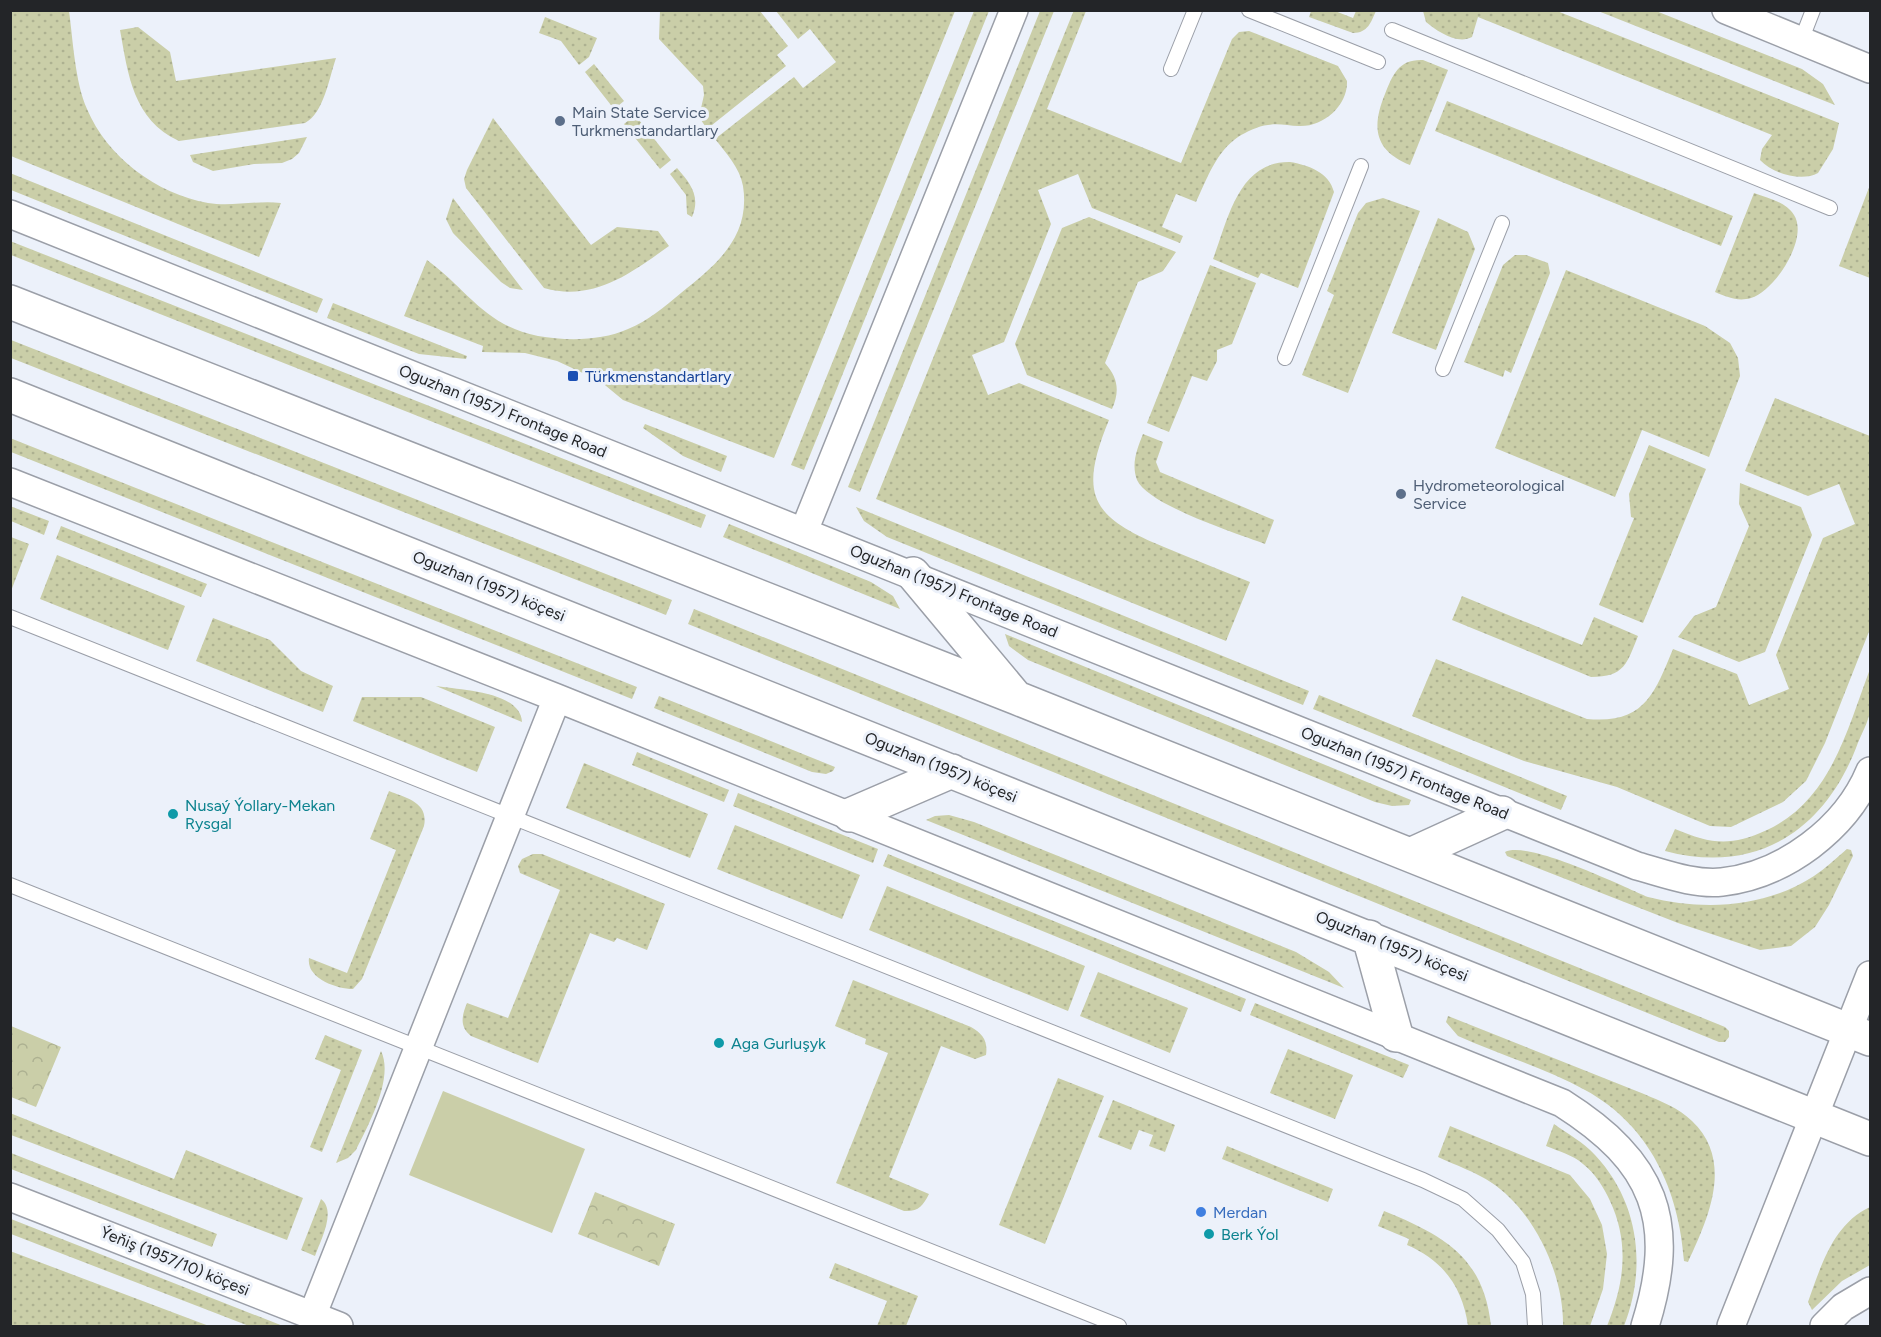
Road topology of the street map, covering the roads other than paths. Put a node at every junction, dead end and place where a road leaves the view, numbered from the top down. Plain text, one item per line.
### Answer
1 (1014, 10) edge
2 (1195, 10) edge
3 (1249, 10) edge
4 (1726, 10) edge
5 (1813, 10) edge
6 (1392, 30) dead end
7 (1801, 41) junction
8 (1378, 62) dead end
9 (1172, 69) dead end
10 (1870, 69) edge
11 (1361, 166) dead end
12 (1830, 208) dead end
13 (10, 214) edge
14 (1502, 223) dead end
15 (10, 302) edge
16 (1285, 358) dead end
17 (1443, 369) dead end
18 (10, 395) edge
19 (10, 482) edge
20 (804, 531) junction
21 (913, 574) junction
22 (10, 617) edge
23 (557, 698) junction
24 (1017, 698) junction
25 (952, 771) junction
26 (1870, 771) edge
27 (1503, 813) junction
28 (850, 815) junction
29 (511, 816) junction
30 (1410, 855) junction
31 (10, 885) edge
32 (1369, 937) junction
33 (1870, 975) edge
34 (1396, 1035) junction
35 (1859, 1035) edge
36 (419, 1047) junction
37 (1815, 1116) junction
38 (1870, 1139) edge
39 (10, 1197) edge
40 (1870, 1291) edge
41 (312, 1316) junction
42 (339, 1326) edge
43 (1119, 1326) edge
44 (1535, 1326) edge
45 (1645, 1326) edge
46 (1731, 1326) edge
47 (1824, 1326) edge

1 - 20 street
2 - 9 lane
3 - 8 lane
4 - 7 street
5 - 7 lane
6 - 12 lane
7 - 10 street
11 - 16 lane
13 - 20 street, Oguzhan (1957) Frontage Road
14 - 17 lane
15 - 24 main road
18 - 25 main road, Oguzhan (1957) köçesi
19 - 23 street
20 - 21 street, Oguzhan (1957) Frontage Road
21 - 24 main road
21 - 27 street, Oguzhan (1957) Frontage Road
22 - 29 lane
23 - 28 street
23 - 29 street
24 - 30 main road
25 - 28 main road
25 - 32 main road, Oguzhan (1957) köçesi
26 - 27 street, Oguzhan (1957) Frontage Road
27 - 30 main road
28 - 34 street
29 - 36 street
29 - 44 lane
30 - 35 main road
31 - 36 lane
32 - 34 main road
32 - 37 main road, Oguzhan (1957) köçesi
33 - 35 street
34 - 45 street
35 - 37 street
36 - 41 street
36 - 43 lane
37 - 38 main road, Oguzhan (1957) köçesi
37 - 46 street
39 - 41 street, Ýeňiş (1957/10) köçesi
40 - 47 street
41 - 42 street, Ýeňiş (1957/10) köçesi

